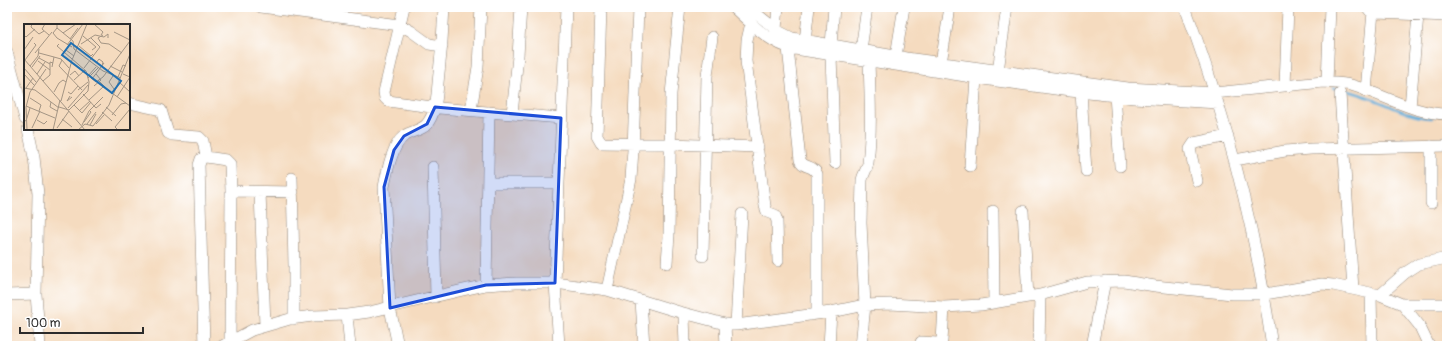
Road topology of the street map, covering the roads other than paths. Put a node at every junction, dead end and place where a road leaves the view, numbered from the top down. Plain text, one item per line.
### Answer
1 (262, 7) edge
2 (404, 7) edge
3 (444, 7) edge
4 (481, 7) edge
5 (521, 7) edge
6 (566, 7) edge
7 (601, 7) edge
8 (638, 7) edge
9 (680, 7) edge
10 (733, 7) edge
11 (748, 7) edge
12 (778, 7) edge
13 (809, 7) edge
14 (834, 7) edge
15 (867, 7) edge
16 (904, 7) edge
17 (950, 7) edge
18 (1007, 7) edge
19 (1185, 7) edge
20 (1288, 7) edge
21 (1330, 7) edge
22 (1370, 10) edge
23 (1418, 15) junction
24 (1447, 16) edge
25 (751, 23) junction
26 (400, 25) junction
27 (776, 29) junction
28 (712, 37) dead end
29 (805, 41) junction
30 (442, 46) junction
31 (788, 48) junction
32 (831, 50) junction
33 (861, 50) junction
34 (7, 52) edge
35 (896, 56) junction
36 (869, 61) junction
37 (941, 63) junction
38 (998, 71) junction
39 (976, 78) junction
40 (1326, 82) junction
41 (1285, 86) junction
42 (1366, 91) junction
43 (1081, 92) junction
44 (1340, 94) dead end
45 (1115, 95) junction
46 (1216, 98) junction
47 (23, 101) edge
48 (130, 103) edge
49 (435, 107) junction
50 (1410, 107) junction
51 (471, 110) junction
52 (489, 112) junction
53 (512, 114) junction
54 (1447, 114) edge
55 (562, 118) junction
56 (28, 130) edge
57 (1228, 136) junction
58 (634, 144) junction
59 (670, 144) junction
60 (705, 146) junction
61 (1431, 146) junction
62 (1447, 146) edge
63 (758, 147) junction
64 (1344, 149) junction
65 (205, 156) junction
66 (1234, 160) junction
67 (835, 163) dead end
68 (970, 166) dead end
69 (1120, 166) dead end
70 (433, 167) dead end
71 (1086, 170) dead end
72 (292, 178) dead end
73 (1197, 181) dead end
74 (488, 182) junction
75 (559, 182) junction
76 (231, 191) junction
77 (260, 192) junction
78 (293, 192) junction
79 (1431, 203) dead end
80 (993, 211) dead end
81 (1023, 211) dead end
82 (742, 214) dead end
83 (703, 256) dead end
84 (1447, 258) edge
85 (778, 261) dead end
86 (667, 263) dead end
87 (1105, 281) junction
88 (555, 283) junction
89 (486, 285) junction
90 (1353, 289) junction
91 (607, 290) junction
92 (36, 294) junction
93 (1265, 294) junction
94 (1375, 294) junction
95 (7, 295) edge
96 (1040, 295) junction
97 (436, 297) junction
98 (1028, 297) junction
99 (642, 301) junction
100 (994, 303) junction
101 (1402, 304) junction
102 (1447, 304) edge
103 (865, 305) junction
104 (944, 307) junction
105 (390, 308) junction
106 (831, 312) junction
107 (684, 314) junction
108 (817, 314) junction
109 (347, 316) junction
110 (294, 318) junction
111 (730, 324) junction
112 (265, 326) junction
113 (921, 342) dead end
114 (233, 343) edge
115 (40, 346) edge
116 (204, 346) edge
117 (350, 346) edge
118 (398, 346) edge
119 (559, 346) edge
120 (644, 346) edge
121 (685, 346) edge
122 (726, 346) edge
123 (829, 346) edge
124 (861, 346) edge
125 (1039, 346) edge
126 (1092, 346) edge
127 (1272, 346) edge
128 (1372, 346) edge
129 (1429, 346) edge

1 - 26 street
2 - 26 street
3 - 30 street
4 - 51 street
5 - 53 street
6 - 55 street
7 - 58 street
8 - 58 street
9 - 59 street
10 - 25 street
11 - 27 street
12 - 27 street
13 - 29 street
14 - 32 street
15 - 33 street
16 - 35 street
17 - 37 street
18 - 38 street
19 - 46 street
20 - 41 street
21 - 40 street
22 - 23 street
22 - 42 street
23 - 24 street
23 - 50 street
25 - 31 street
25 - 63 street
26 - 30 street
26 - 49 street
27 - 29 street
28 - 60 street
29 - 32 street
30 - 49 street
31 - 32 street
31 - 108 street
32 - 33 street
32 - 36 street
32 - 67 street
33 - 35 street
34 - 47 street
35 - 37 street
36 - 39 street
36 - 103 street
37 - 38 street
38 - 46 street
39 - 43 street
39 - 68 street
40 - 41 street
40 - 42 street
41 - 46 street
42 - 50 street
43 - 45 street
43 - 71 street
44 - 64 street
45 - 46 street
45 - 69 street
46 - 57 street
48 - 65 street
49 - 51 street
49 - 105 street
50 - 54 street
51 - 52 street
52 - 53 street
52 - 74 street
53 - 55 street
55 - 75 street
56 - 92 street
57 - 66 street
57 - 73 street
58 - 59 street
58 - 91 street
59 - 60 street
59 - 86 street
60 - 63 street
60 - 83 street
61 - 62 street
61 - 64 street
61 - 79 street
63 - 85 street
64 - 66 street
64 - 90 street
65 - 76 street
65 - 116 street
66 - 93 street
70 - 97 street
72 - 78 street
74 - 75 street
74 - 89 street
75 - 88 street
76 - 77 street
76 - 114 street
77 - 78 street
77 - 112 street
78 - 110 street
80 - 100 street
81 - 98 street
82 - 111 street
84 - 94 street
87 - 93 street
87 - 96 street
87 - 126 street
88 - 89 street
88 - 91 street
88 - 119 street
89 - 97 street
90 - 93 street
90 - 94 street
91 - 99 street
92 - 95 street
92 - 115 street
93 - 127 street
94 - 101 street
94 - 128 street
96 - 98 street
96 - 125 street
97 - 105 street
98 - 100 street
99 - 107 street
99 - 120 street
100 - 104 street
101 - 102 street
101 - 129 street
103 - 104 street
103 - 106 street
103 - 124 street
104 - 113 street
105 - 109 street
105 - 118 street
106 - 108 street
106 - 123 street
107 - 111 street
107 - 121 street
108 - 111 street
109 - 110 street
109 - 117 street
110 - 112 street
111 - 122 street
112 - 114 street

